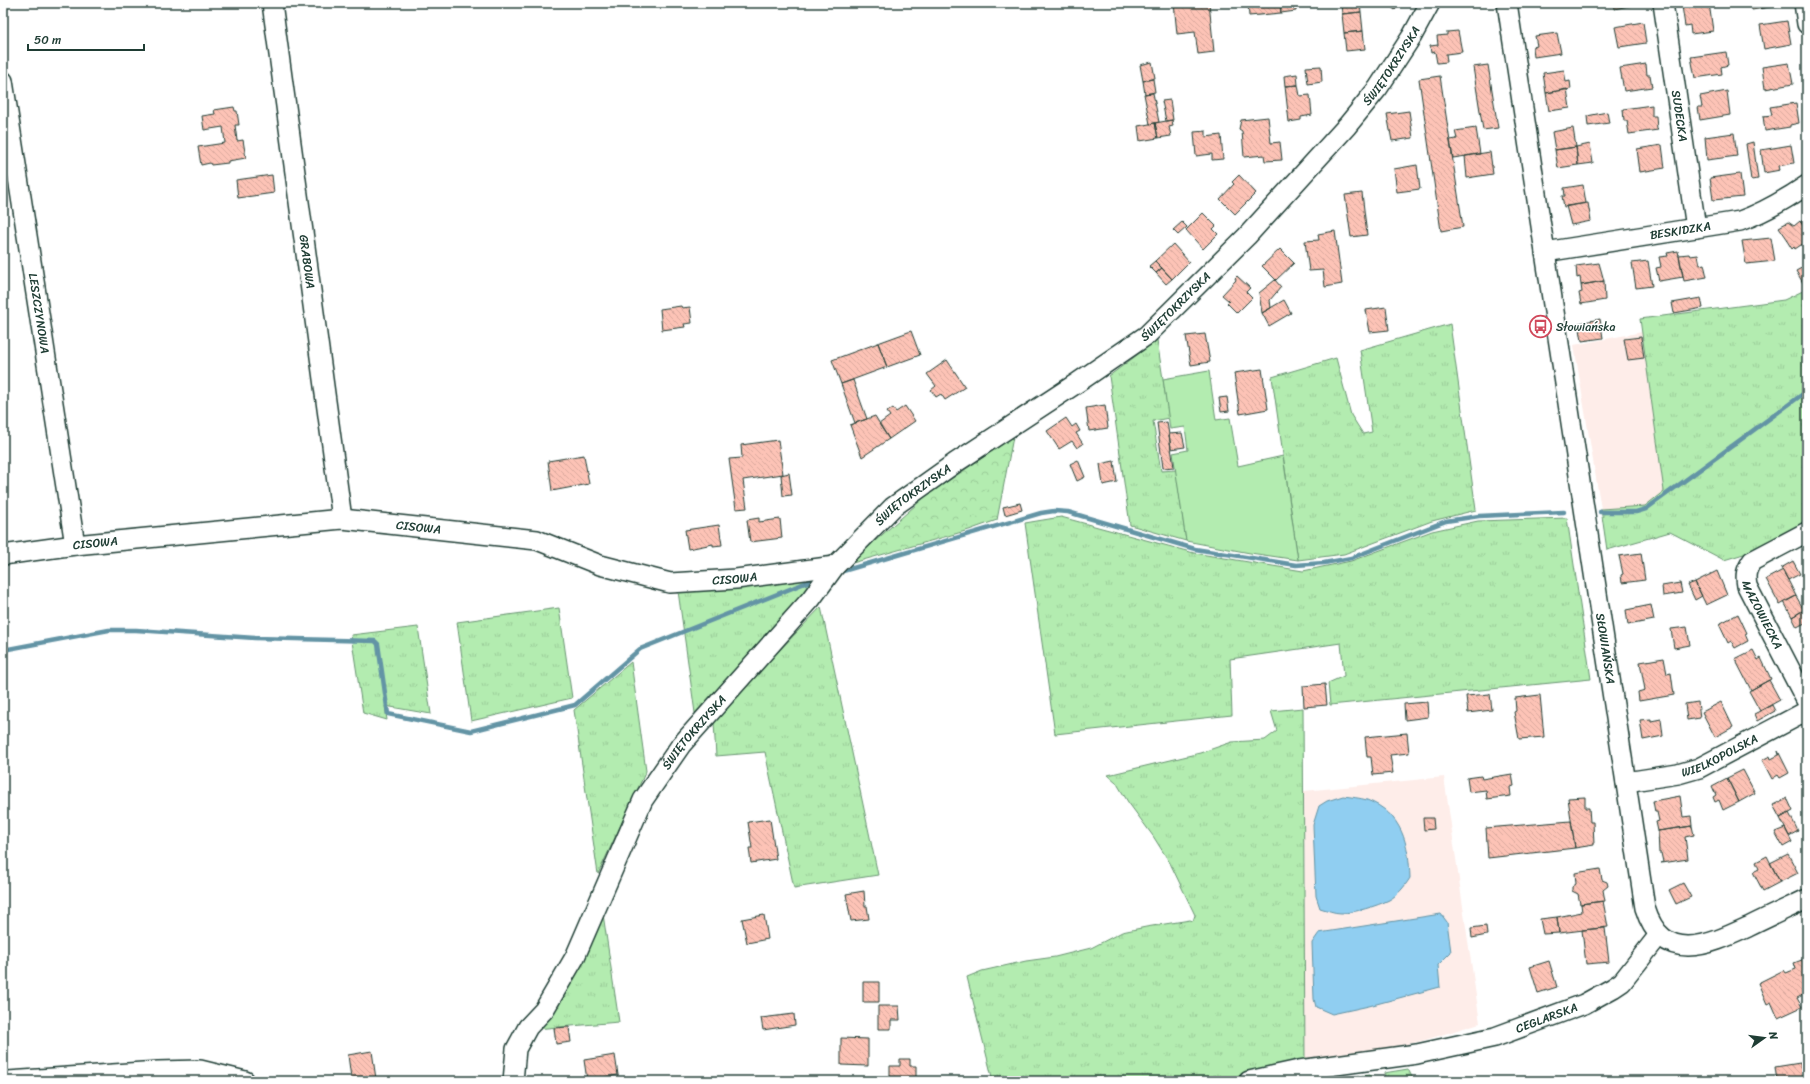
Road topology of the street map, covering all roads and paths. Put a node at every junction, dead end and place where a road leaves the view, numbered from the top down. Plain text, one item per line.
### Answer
1 (272, 3) edge
2 (1430, 3) edge
3 (1507, 3) edge
4 (1662, 3) edge
5 (1804, 3) edge
6 (1807, 24) edge
7 (3, 81) edge
8 (1807, 185) edge
9 (1696, 228) junction
10 (1545, 252) junction
11 (342, 520) junction
12 (1807, 532) edge
13 (75, 545) junction
14 (3, 555) edge
15 (831, 567) junction
16 (1807, 702) edge
17 (1807, 711) edge
18 (1626, 782) junction
19 (1807, 899) edge
20 (1660, 935) junction
21 (8, 1081) edge
22 (245, 1081) edge
23 (513, 1081) edge
24 (1250, 1081) edge

1 - 11 street, GRABOWA
2 - 15 street, ŚWIĘTOKRZYSKA
3 - 10 street, SŁOWIAŃSKA
4 - 9 street, SUDECKA
5 - 6 street
7 - 13 street, LESZCZYNOWA
8 - 9 street, BESKIDZKA
9 - 10 street, BESKIDZKA
10 - 18 street, SŁOWIAŃSKA
11 - 13 street, CISOWA
11 - 15 street, CISOWA
12 - 16 street, MAZOWIECKA
13 - 14 street, CISOWA
15 - 23 street, ŚWIĘTOKRZYSKA
17 - 18 street, WIELKOPOLSKA
18 - 20 street, SŁOWIAŃSKA
19 - 20 street
20 - 24 street, CEGLARSKA
21 - 22 street

